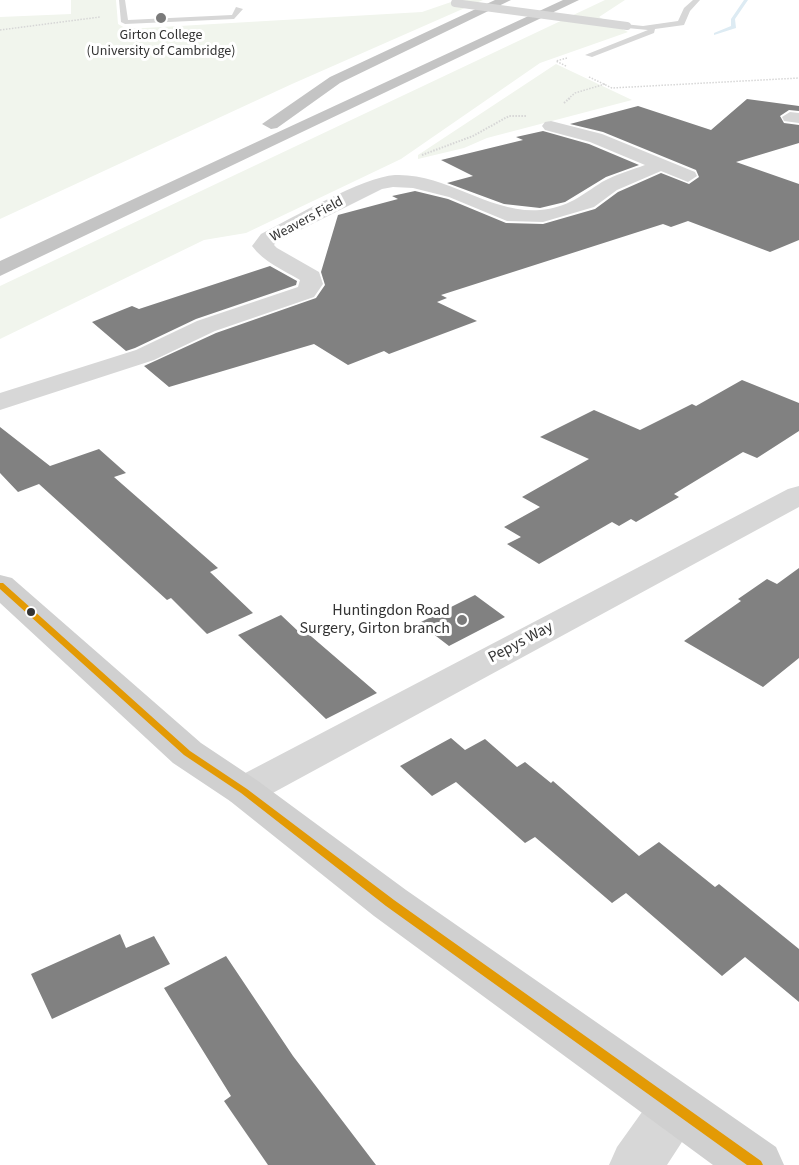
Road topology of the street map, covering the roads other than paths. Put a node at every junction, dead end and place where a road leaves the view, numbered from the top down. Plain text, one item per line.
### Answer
1 (122, 0) edge
2 (505, 0) edge
3 (537, 0) edge
4 (573, 0) edge
5 (585, 0) edge
6 (697, 0) edge
7 (454, 3) dead end
8 (239, 9) dead end
9 (552, 10) junction
10 (653, 27) junction
11 (589, 55) dead end
12 (271, 124) junction
13 (551, 126) dead end
14 (660, 165) junction
15 (688, 176) dead end
16 (120, 192) dead end
17 (0, 269) edge
18 (0, 402) edge
19 (799, 495) edge
20 (0, 585) edge
21 (244, 791) junction
22 (675, 1108) junction
23 (636, 1165) edge
24 (757, 1165) edge

1 - 8 lane
2 - 12 highway
3 - 12 highway
4 - 9 highway
5 - 9 highway
6 - 10 lane
7 - 10 lane, bridge
9 - 17 highway
10 - 11 lane
12 - 16 highway
13 - 14 street
14 - 15 street
14 - 18 street, Weavers Field
19 - 21 street, Pepys Way
20 - 21 street
21 - 22 street
22 - 23 street
22 - 24 street

